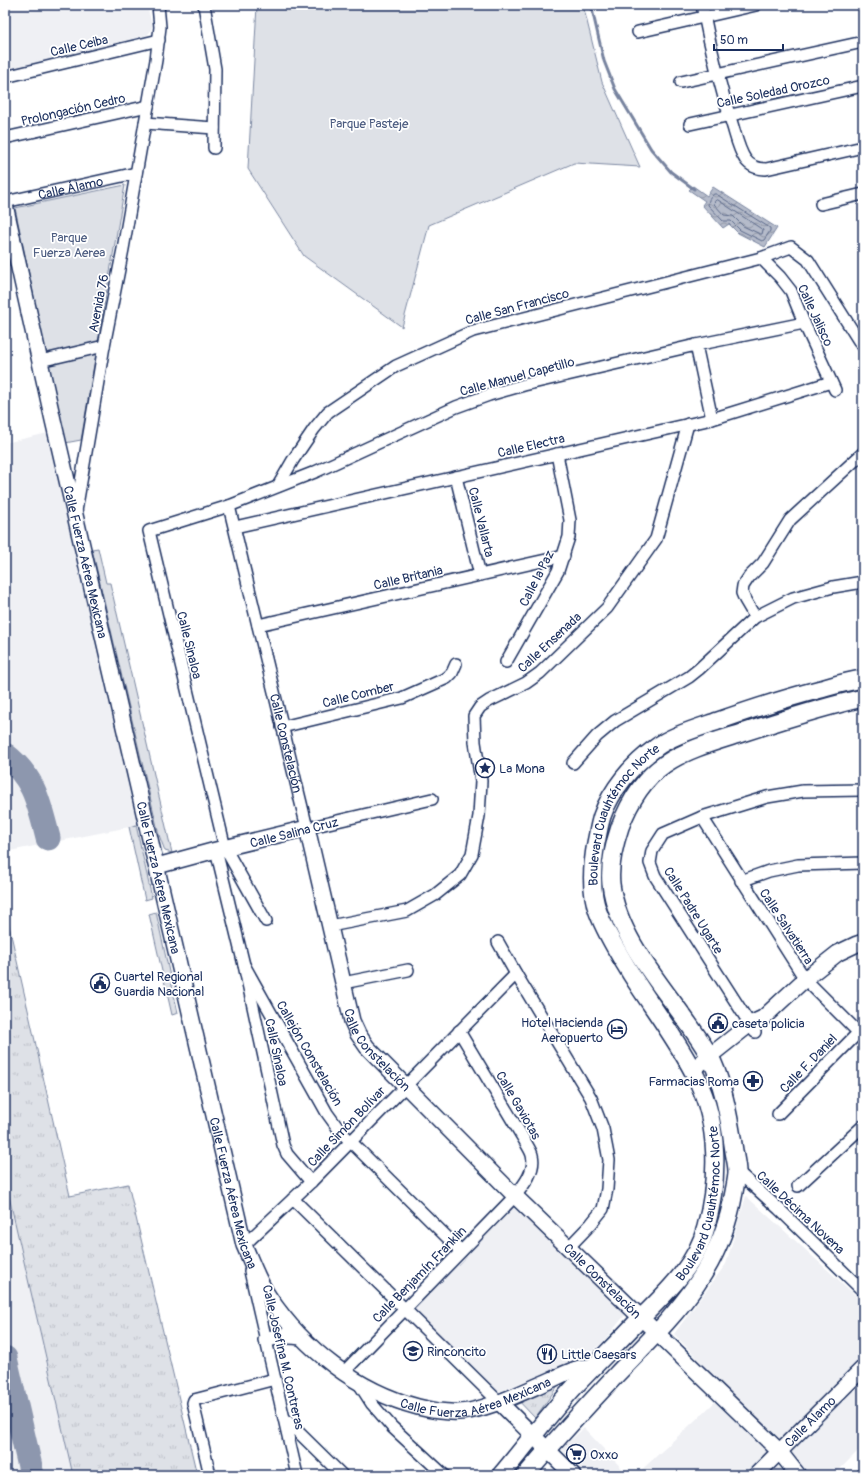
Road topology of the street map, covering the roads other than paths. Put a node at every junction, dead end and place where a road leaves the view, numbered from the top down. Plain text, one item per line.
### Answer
1 (158, 5) edge
2 (204, 5) edge
3 (702, 5) edge
4 (756, 5) edge
5 (704, 17) junction
6 (638, 32) dead end
7 (159, 40) junction
8 (863, 42) edge
9 (717, 74) junction
10 (5, 77) edge
11 (682, 82) dead end
12 (863, 86) edge
13 (148, 106) junction
14 (729, 115) junction
15 (145, 123) junction
16 (690, 124) dead end
17 (214, 128) junction
18 (5, 138) edge
19 (863, 147) edge
20 (214, 148) dead end
21 (136, 173) junction
22 (863, 194) edge
23 (5, 203) edge
24 (821, 204) dead end
25 (761, 258) junction
26 (804, 322) junction
27 (104, 346) junction
28 (696, 346) junction
29 (863, 346) edge
30 (40, 361) junction
31 (833, 386) joint
32 (712, 419) junction
33 (688, 424) junction
34 (863, 453) edge
35 (557, 454) junction
36 (456, 477) junction
37 (278, 486) junction
38 (229, 506) junction
39 (76, 513) junction
40 (235, 527) junction
41 (564, 556) junction
42 (480, 574) junction
43 (863, 582) edge
44 (755, 618) junction
45 (258, 625) junction
46 (506, 662) dead end
47 (456, 664) dead end
48 (863, 671) edge
49 (855, 680) edge
50 (863, 698) edge
51 (282, 727) junction
52 (573, 763) dead end
53 (863, 790) edge
54 (432, 799) dead end
55 (702, 817) junction
56 (307, 828) junction
57 (220, 849) junction
58 (863, 862) edge
59 (158, 866) junction
60 (741, 881) junction
61 (266, 921) dead end
62 (330, 926) junction
63 (498, 942) dead end
64 (863, 942) edge
65 (244, 965) junction
66 (408, 970) dead end
67 (516, 974) junction
68 (805, 979) junction
69 (343, 983) junction
70 (756, 1025) junction
71 (459, 1031) junction
72 (860, 1035) edge
73 (712, 1061) junction
74 (695, 1074) junction
75 (406, 1085) junction
76 (778, 1114) dead end
77 (863, 1126) edge
78 (350, 1142) junction
79 (737, 1171) junction
80 (311, 1182) junction
81 (798, 1186) dead end
82 (515, 1196) junction
83 (293, 1199) junction
84 (244, 1245) junction
85 (569, 1247) junction
86 (461, 1251) junction
87 (863, 1290) edge
88 (404, 1310) junction
89 (642, 1317) junction
90 (657, 1332) junction
91 (301, 1337) junction
92 (266, 1340) junction
93 (594, 1366) junction
94 (863, 1368) edge
95 (344, 1373) junction
96 (275, 1379) junction
97 (358, 1382) junction
98 (499, 1402) junction
99 (284, 1418) junction
100 (534, 1436) junction
101 (547, 1449) junction
102 (779, 1451) junction
103 (210, 1475) edge
104 (297, 1475) edge
105 (342, 1475) edge
106 (444, 1475) edge
107 (501, 1475) edge
108 (526, 1475) edge
109 (573, 1475) edge
110 (756, 1475) edge
111 (798, 1475) edge

1 - 7 street, Avenida 76
2 - 17 street
3 - 5 street
4 - 5 street
5 - 6 street
5 - 9 street
7 - 10 street, Calle Ceiba
7 - 13 street, Avenida 76
8 - 9 street
9 - 11 street
9 - 14 street
12 - 14 street, Calle Soledad Orozco
13 - 15 street, Avenida 76
13 - 18 street, Prolongación Cedro
14 - 16 street, Calle Soledad Orozco
14 - 19 street
15 - 17 street
15 - 21 street, Avenida 76
17 - 20 street
21 - 23 street, Calle Álamo
21 - 27 street, Avenida 76
22 - 24 street
23 - 30 main road, Calle Fuerza Aérea Mexicana
25 - 26 street, Calle Jalisco
25 - 29 street, Calle San Francisco
25 - 37 street, Calle San Francisco
26 - 28 street, Calle Manuel Capetillo
26 - 31 street, Calle Jalisco
27 - 30 street
27 - 39 street, Avenida 76
28 - 32 street
28 - 37 street, Calle Manuel Capetillo
30 - 39 main road, Calle Fuerza Aérea Mexicana
31 - 32 street, Calle Electra
32 - 33 street, Calle Electra
33 - 35 street, Calle Electra
33 - 62 street, Calle Ensenada
34 - 44 street
35 - 36 street, Calle Electra
35 - 41 street, Calle la Paz
36 - 40 street, Calle Electra
36 - 42 street, Calle Vallarta
37 - 38 street, Calle Manuel Capetillo
38 - 40 street, Calle Constelación
38 - 57 street, Calle Sinaloa
39 - 59 main road, Calle Fuerza Aérea Mexicana
40 - 45 street, Calle Constelación
41 - 42 street, Calle Britania
41 - 46 street, Calle la Paz
42 - 45 street, Calle Britania
43 - 44 street
44 - 52 street
45 - 51 street, Calle Constelación
47 - 51 street, Calle Comber
48 - 49 street
49 - 74 main road, Boulevard Cuauhtémoc Norte
50 - 73 main road, Boulevard Cuauhtémoc Norte
51 - 56 street, Calle Constelación
53 - 55 street, Calle Padre Ugarte
54 - 56 street, Calle Salina Cruz
55 - 60 street, Calle Salvatierra
55 - 70 street, Calle Padre Ugarte
56 - 57 main road, Calle Salina Cruz
56 - 62 main road, Calle Constelación
57 - 59 main road, Calle Salina Cruz
57 - 61 street
57 - 65 street, Calle Sinaloa
58 - 60 street
59 - 84 main road, Calle Fuerza Aérea Mexicana
60 - 68 street, Calle Salvatierra
62 - 69 main road, Calle Constelación
63 - 67 street
64 - 68 main road
65 - 78 street, Callejón Constelación
65 - 80 street, Calle Sinaloa
66 - 69 street
67 - 71 street, Calle Simón Bolívar
67 - 85 street
68 - 70 main road
68 - 72 street, Calle Salvatierra
69 - 75 main road, Calle Constelación
70 - 73 main road
70 - 73 main road
71 - 75 street, Calle Simón Bolívar
71 - 82 street, Calle Gaviotas
72 - 76 street, Calle F. Daniel
73 - 74 main road
73 - 79 main road, Boulevard Cuauhtémoc Norte
74 - 89 main road, Boulevard Cuauhtémoc Norte
75 - 78 street, Calle Simón Bolívar
75 - 82 main road, Calle Constelación
77 - 81 street
78 - 80 street, Calle Simón Bolívar
78 - 86 street, Callejón Constelación
79 - 87 street, Calle Décima Novena
79 - 90 main road, Boulevard Cuauhtémoc Norte
80 - 83 street, Calle Simón Bolívar
82 - 85 main road, Calle Constelación
82 - 86 street, Calle Benjamín Franklin
83 - 84 street, Calle Simón Bolívar
83 - 88 street
84 - 91 main road, Calle Fuerza Aérea Mexicana
84 - 92 street, Calle Josefina M. Contreras
85 - 89 main road, Calle Constelación
86 - 88 street, Calle Benjamín Franklin
88 - 95 street, Calle Benjamín Franklin
88 - 98 street
89 - 90 main road, Calle Constelación
89 - 93 main road, Boulevard Cuauhtémoc Norte
90 - 101 main road, Boulevard Cuauhtémoc Norte
90 - 102 main road, Calle Constelación
91 - 92 main road
91 - 95 main road, Calle Fuerza Aérea Mexicana
92 - 96 street, Calle Josefina M. Contreras
93 - 98 main road, Calle Fuerza Aérea Mexicana
93 - 100 main road, Boulevard Cuauhtémoc Norte
94 - 102 main road, Calle Álamo
95 - 97 main road, Calle Fuerza Aérea Mexicana
96 - 99 street, Calle Josefina M. Contreras
96 - 103 street
97 - 98 main road, Calle Fuerza Aérea Mexicana
97 - 106 street
98 - 100 main road
99 - 104 street, Calle Josefina M. Contreras
99 - 105 street
100 - 101 main road
100 - 107 main road, Boulevard Cuauhtémoc Norte
101 - 108 main road, Boulevard Cuauhtémoc Norte
101 - 109 main road
102 - 110 main road, Calle Álamo
102 - 111 main road, Calle Constelación

